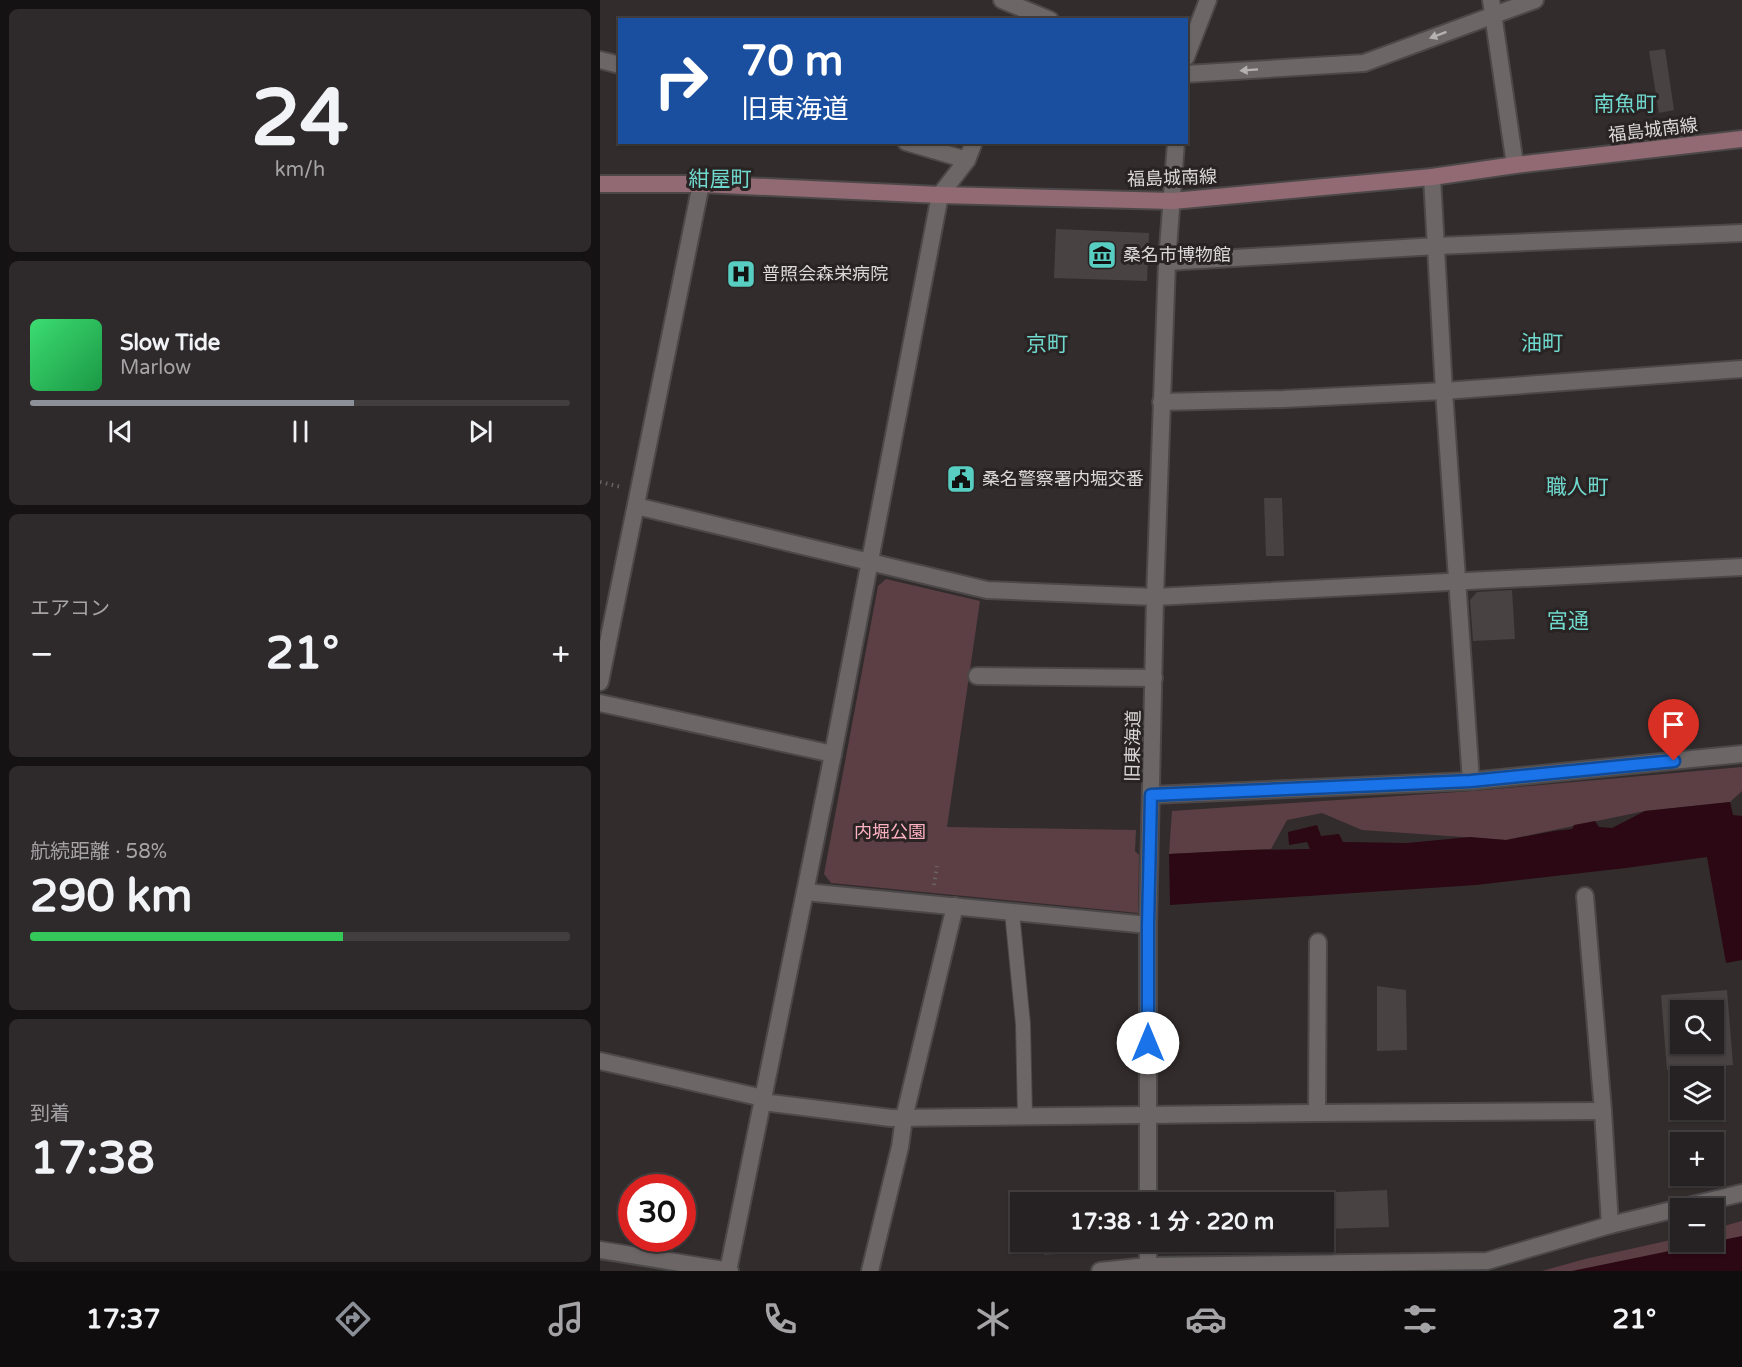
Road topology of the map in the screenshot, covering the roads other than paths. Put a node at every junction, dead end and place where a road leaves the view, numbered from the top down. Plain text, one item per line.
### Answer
1 (1002, 0) edge
2 (1209, 0) edge
3 (1535, 0) edge
4 (1492, 7) edge
5 (1026, 15) edge
6 (1188, 52) edge
7 (600, 60) edge
8 (618, 64) edge
9 (1188, 74) edge
10 (1742, 139) edge
11 (913, 144) edge
12 (973, 144) edge
13 (1176, 144) edge
14 (967, 160) junction
15 (1515, 165) junction
16 (1432, 177) junction
17 (600, 184) edge
18 (701, 184) junction
19 (940, 195) junction
20 (1173, 201) junction
21 (1742, 233) edge
22 (1437, 246) junction
23 (1167, 262) junction
24 (1742, 369) edge
25 (1444, 391) junction
26 (1161, 402) junction
27 (636, 506) junction
28 (871, 561) junction
29 (1742, 567) edge
30 (1457, 581) junction
31 (1155, 597) junction
32 (977, 676) dead end
33 (1154, 678) junction
34 (600, 682) edge
35 (600, 703) edge
36 (833, 754) junction
37 (1742, 754) edge
38 (1471, 781) junction
39 (1151, 795) junction
40 (805, 892) junction
41 (1585, 896) dead end
42 (955, 906) junction
43 (1012, 912) junction
44 (1148, 925) junction
45 (1318, 942) dead end
46 (600, 1061) edge
47 (763, 1100) junction
48 (1603, 1111) junction
49 (1317, 1113) junction
50 (1149, 1114) junction
51 (1025, 1116) junction
52 (904, 1118) junction
53 (1148, 1192) edge
54 (1742, 1192) edge
55 (1610, 1225) junction
56 (600, 1250) edge
57 (1148, 1252) edge
58 (1148, 1266) junction
59 (728, 1271) edge
60 (870, 1271) edge
61 (1100, 1271) edge

1 - 5 street
2 - 6 street
3 - 4 street
4 -> 9 street
4 - 15 street
7 - 8 street
10 - 15 main road, 福島城南線
11 - 14 street
12 - 14 street
13 - 20 street, 旧東海道
14 - 19 street
15 - 16 main road, 福島城南線
16 - 20 main road, 福島城南線
16 - 22 street
17 - 18 main road, 福島城南線
18 - 19 main road, 福島城南線
18 - 27 street
19 - 20 main road, 福島城南線
19 - 28 street
20 - 23 street, 旧東海道
21 - 22 street
22 - 23 street
22 - 25 street
23 - 26 street, 旧東海道
24 - 25 street
25 - 26 street
25 - 30 street
26 - 31 street, 旧東海道
27 - 28 street
27 - 34 street
28 - 31 street
28 - 36 street
29 - 30 street
30 - 31 street
30 - 38 street
31 - 33 street, 旧東海道
32 - 33 street
33 - 39 street, 旧東海道
35 - 36 street
36 - 40 street
37 - 38 street, 旧東海道
38 - 39 street, 旧東海道
39 - 44 street
40 - 42 street
40 - 47 street
41 - 48 street
42 - 43 street
42 - 52 street
43 - 44 street
43 - 51 lane
44 - 50 street
45 - 49 street
46 - 47 street
47 - 52 street
47 - 59 street
48 - 49 street
48 - 55 street
49 - 50 street
50 - 51 street
50 - 53 street
51 - 52 street
52 - 60 street
54 - 55 street
55 - 58 street
56 - 59 street
57 - 58 street
58 - 61 street

